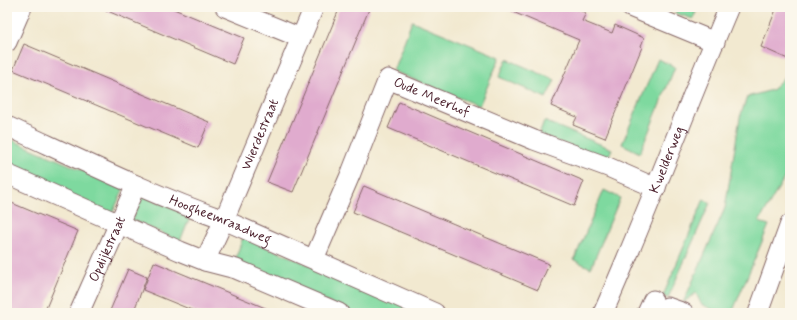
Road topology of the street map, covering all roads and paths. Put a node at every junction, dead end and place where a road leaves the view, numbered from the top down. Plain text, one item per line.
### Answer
1 (22, 7) edge
2 (225, 7) edge
3 (314, 7) edge
4 (630, 7) edge
5 (730, 7) edge
6 (301, 38) junction
7 (7, 42) edge
8 (714, 42) junction
9 (7, 126) edge
10 (7, 174) edge
11 (136, 185) junction
12 (656, 188) junction
13 (224, 220) junction
14 (119, 223) junction
15 (790, 224) edge
16 (314, 260) junction
17 (206, 261) junction
18 (79, 313) edge
19 (339, 313) edge
20 (435, 313) edge
21 (603, 313) edge
22 (758, 313) edge

1 - 7 street
2 - 6 street
3 - 6 street, Wierdestraat
4 - 8 street
5 - 8 street, Kwelderweg
6 - 13 street, Wierdestraat
8 - 12 street, Kwelderweg
9 - 11 street, Hoogheemraadweg
10 - 14 street
11 - 13 street, Hoogheemraadweg
11 - 14 street, Opdijkstraat
12 - 16 street, Oude Meerhof
12 - 21 street, Kwelderweg
13 - 16 street, Hoogheemraadweg
13 - 17 street, Wierdestraat
14 - 17 street
14 - 18 street, Opdijkstraat
15 - 22 street
16 - 20 street, Hoogheemraadweg
17 - 19 street

